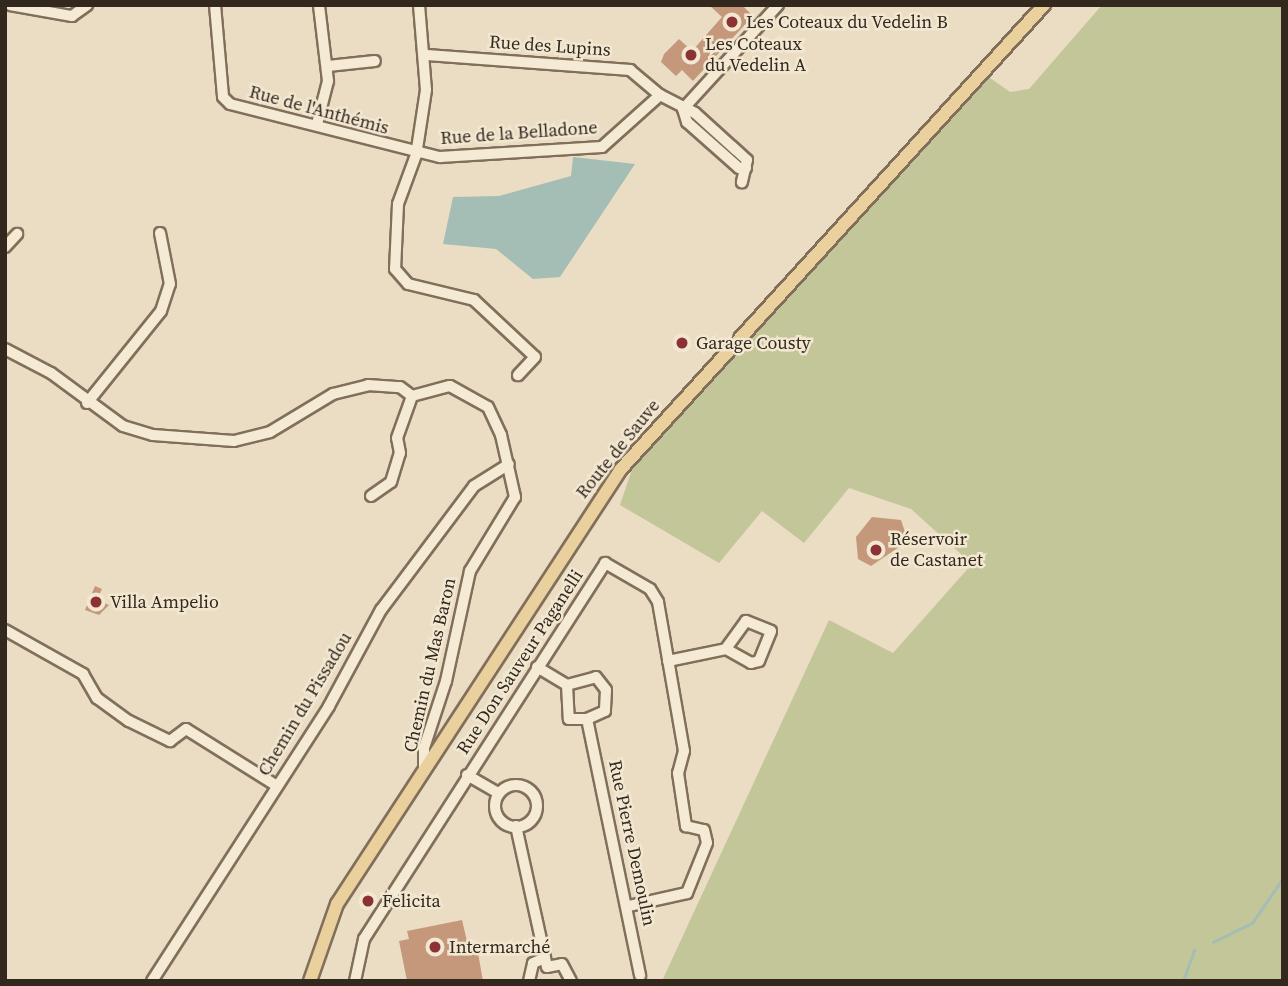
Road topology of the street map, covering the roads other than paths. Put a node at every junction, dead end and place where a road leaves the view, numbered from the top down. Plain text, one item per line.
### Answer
1 (10, 5) edge
2 (87, 5) edge
3 (215, 5) edge
4 (318, 5) edge
5 (419, 5) edge
6 (778, 5) edge
7 (1044, 5) edge
8 (427, 55) junction
9 (374, 61) dead end
10 (328, 66) junction
11 (660, 95) junction
12 (683, 109) junction
13 (317, 124) junction
14 (416, 155) junction
15 (742, 182) dead end
16 (160, 233) dead end
17 (17, 234) dead end
18 (5, 247) edge
19 (5, 349) edge
20 (518, 375) dead end
21 (412, 396) junction
22 (87, 403) junction
23 (509, 464) junction
24 (371, 496) dead end
25 (5, 630) edge
26 (726, 649) junction
27 (668, 661) junction
28 (537, 667) junction
29 (567, 685) junction
30 (587, 719) junction
31 (424, 766) junction
32 (467, 775) junction
33 (277, 786) junction
34 (496, 792) junction
35 (516, 826) junction
36 (629, 906) junction
37 (545, 958) junction
38 (640, 976) dead end
39 (152, 981) edge
40 (310, 981) edge
41 (355, 981) edge
42 (530, 981) edge
43 (571, 981) edge

1 - 2 street
3 - 13 street, Rue de l'Anthémis
4 - 10 street
5 - 8 street
6 - 12 street
7 - 31 main road, Route de Sauve
8 - 11 street, Rue des Lupins
8 - 14 street
9 - 10 street
10 - 13 street
11 - 12 street
11 - 14 street, Rue de la Belladone
12 - 15 street
13 - 14 street, Rue de l'Anthémis
14 - 20 street
16 - 22 street
17 - 18 street
19 - 22 street
21 - 22 street
21 - 23 street, Chemin du Mas Baron
21 - 24 street
23 - 31 street, Chemin du Mas Baron
23 - 33 street, Chemin du Pissadou
25 - 33 street
26 - 26 street
26 - 27 street
27 - 28 street, Rue Don Sauveur Paganelli
27 - 36 street, Rue Don Sauveur Paganelli
28 - 29 street
28 - 32 street, Rue Don Sauveur Paganelli
29 - 30 street
29 - 30 street
30 - 36 street, Rue Pierre Demoulin
31 - 40 main road, Route de Sauve
32 - 34 street
32 - 41 street, Rue Don Sauveur Paganelli
33 - 39 street, Chemin du Pissadou
34 - 35 street
34 - 35 street
35 - 37 street
36 - 38 street, Rue Pierre Demoulin
37 - 42 street
37 - 43 street

